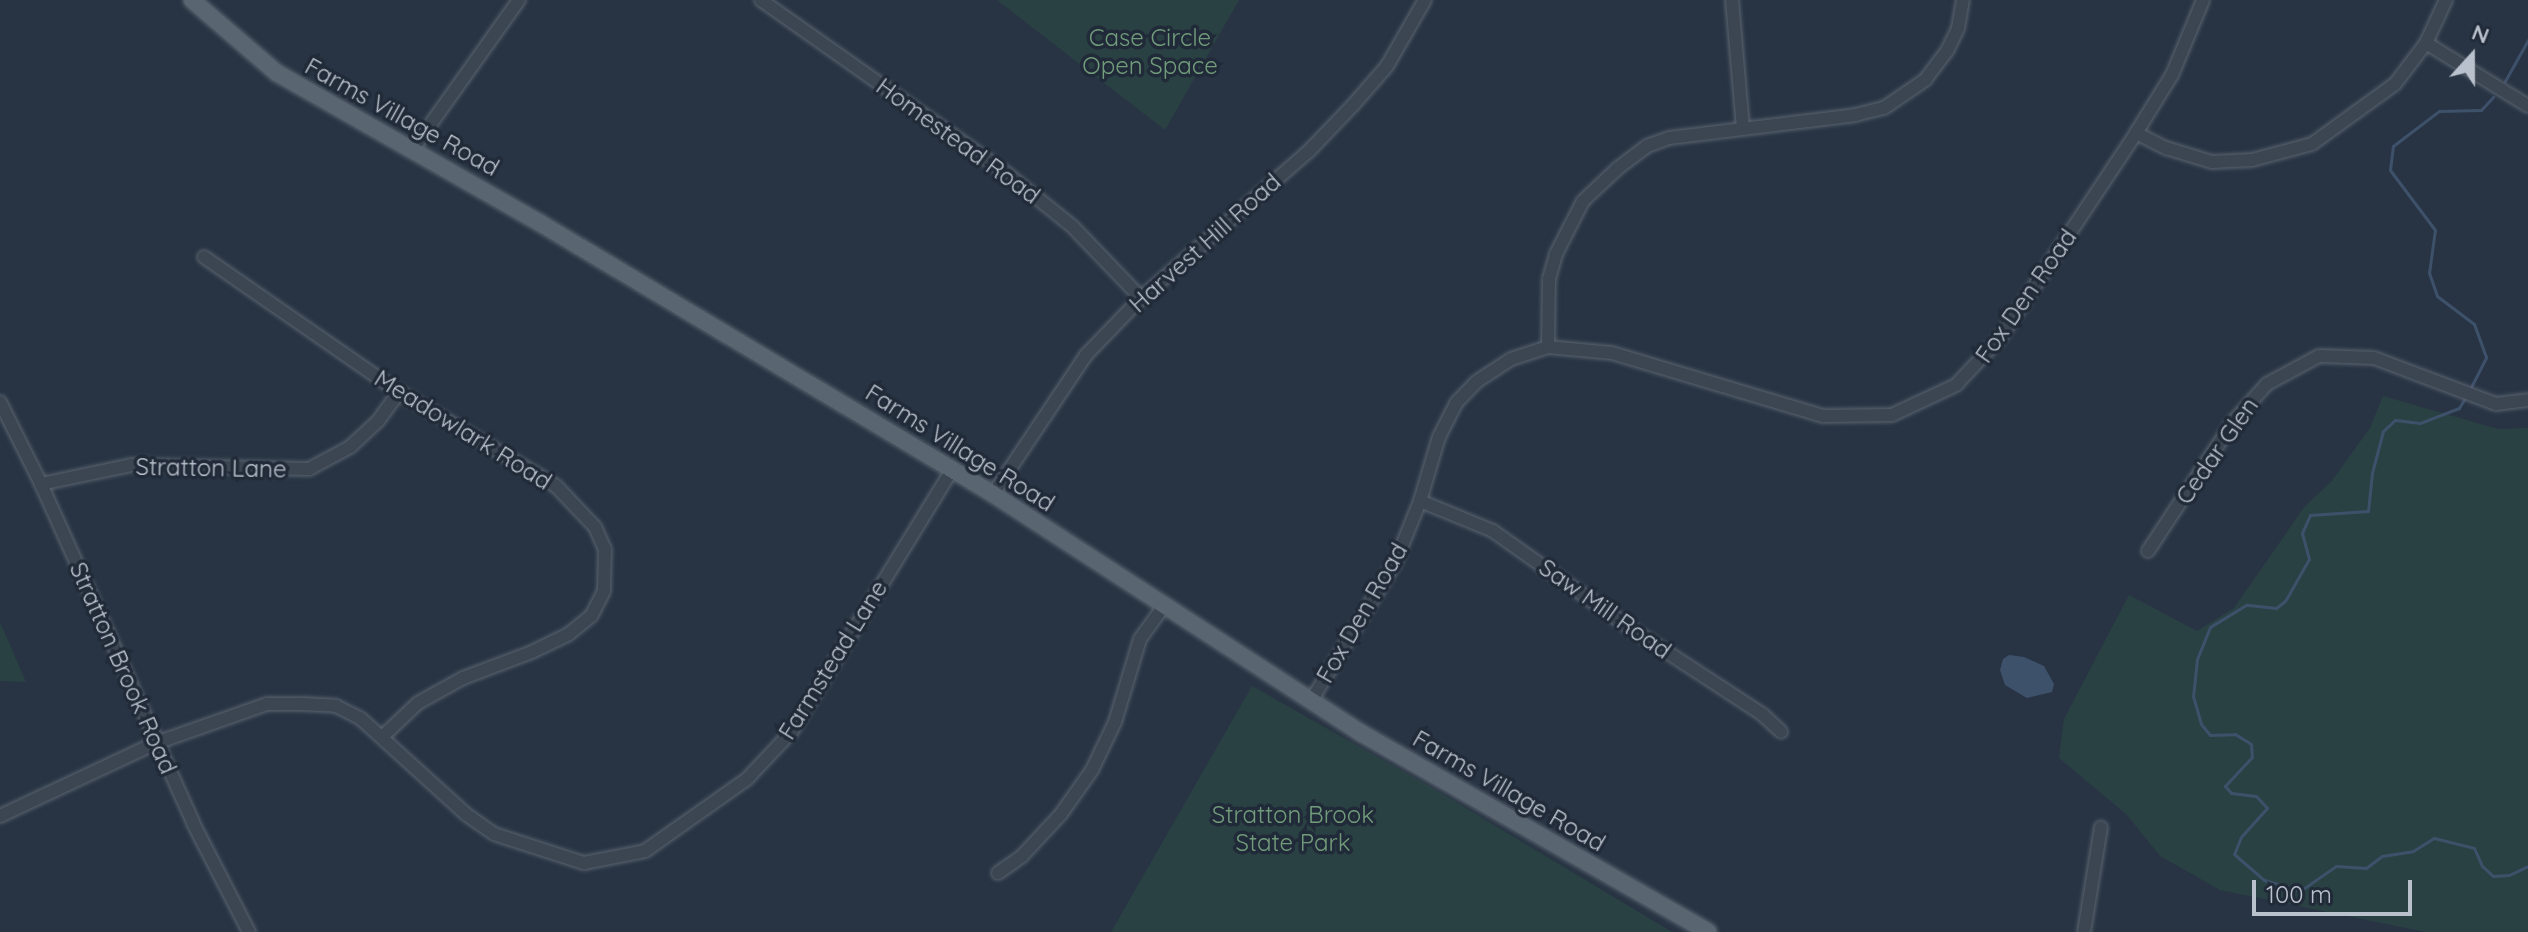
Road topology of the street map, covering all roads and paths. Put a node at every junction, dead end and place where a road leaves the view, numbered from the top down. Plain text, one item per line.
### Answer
1 (192, 0) edge
2 (519, 0) edge
3 (761, 0) edge
4 (1425, 0) edge
5 (1732, 0) edge
6 (1963, 0) edge
7 (2203, 0) edge
8 (2446, 0) edge
9 (2426, 43) junction
10 (2528, 106) edge
11 (1743, 128) junction
12 (2136, 133) junction
13 (413, 149) junction
14 (204, 257) dead end
15 (1141, 298) junction
16 (1548, 347) junction
17 (399, 392) junction
18 (2528, 400) edge
19 (0, 402) edge
20 (952, 470) junction
21 (41, 484) junction
22 (993, 494) junction
23 (1420, 501) junction
24 (2148, 551) dead end
25 (1164, 606) junction
26 (1311, 701) junction
27 (1781, 732) dead end
28 (383, 736) junction
29 (156, 743) junction
30 (0, 816) edge
31 (2101, 827) dead end
32 (998, 873) dead end
33 (249, 932) edge
34 (1708, 932) edge
35 (2084, 932) edge

1 - 13 main road, Farms Village Road
2 - 13 street
3 - 15 street, Homestead Road
4 - 15 street, Harvest Hill Road
5 - 11 street
6 - 11 street
7 - 12 street, Fox Den Road
8 - 9 street
9 - 10 street
9 - 12 street
11 - 16 street
12 - 16 street, Fox Den Road
13 - 20 main road, Farms Village Road
14 - 17 street, Meadowlark Road
15 - 22 street, Harvest Hill Road
16 - 23 street, Fox Den Road
17 - 21 street, Stratton Lane
17 - 28 street, Meadowlark Road
18 - 24 street, Cedar Glen
19 - 21 street, Stratton Brook Road
20 - 22 main road, Farms Village Road
20 - 28 street, Farmstead Lane
21 - 29 street, Stratton Brook Road
22 - 25 main road, Farms Village Road
23 - 26 street, Fox Den Road
23 - 27 street, Saw Mill Road
25 - 26 main road, Farms Village Road
25 - 32 street
26 - 34 main road, Farms Village Road
28 - 29 street, Farmstead Lane
29 - 30 street, Farmstead Lane
29 - 33 street, Stratton Brook Road
31 - 35 street

